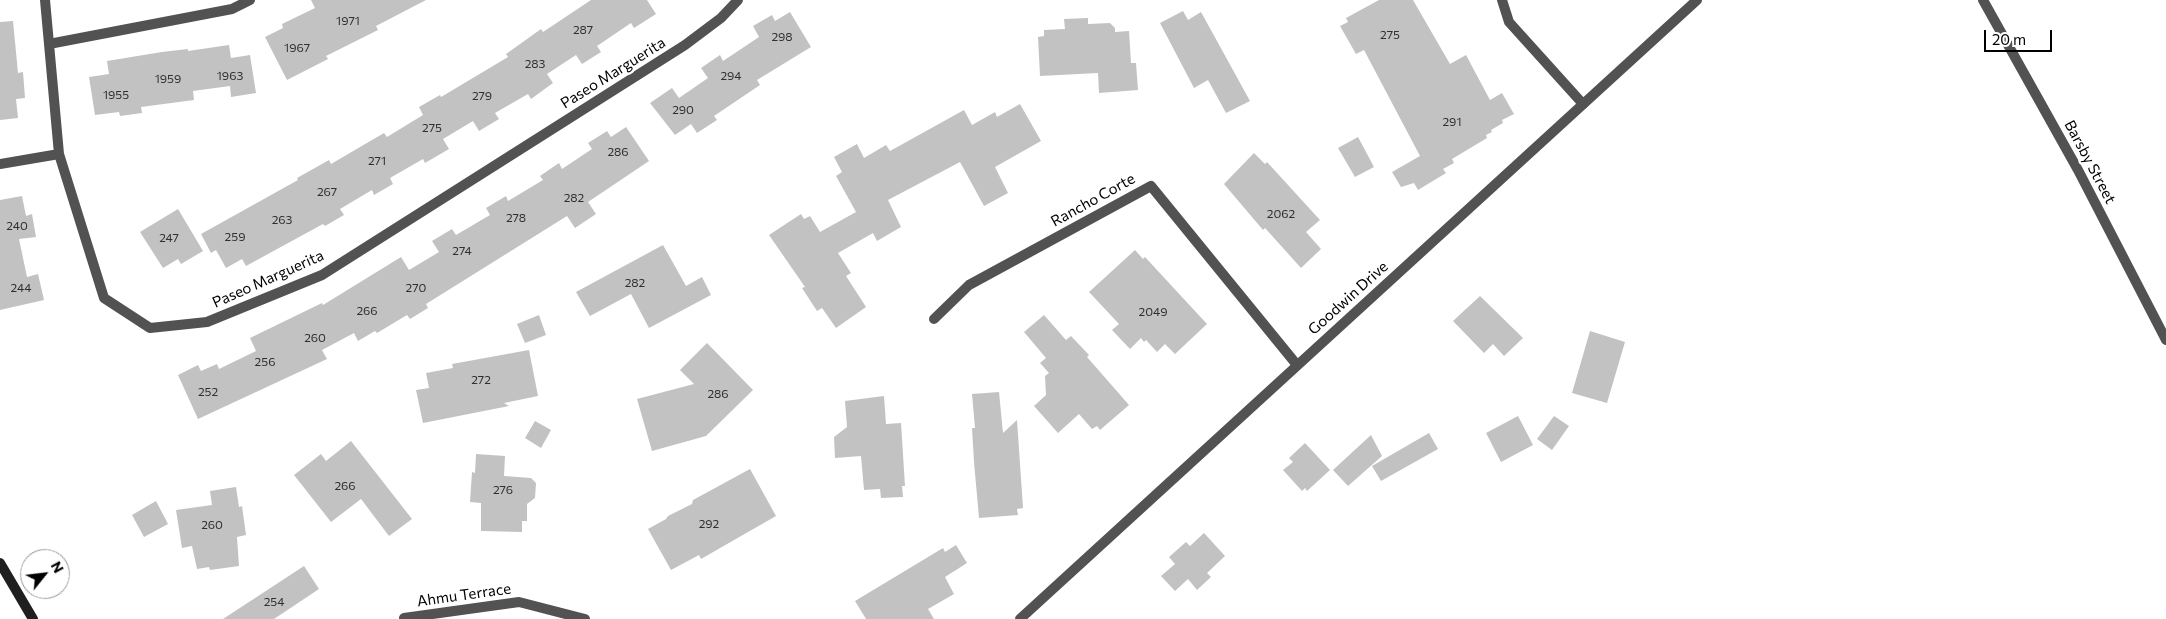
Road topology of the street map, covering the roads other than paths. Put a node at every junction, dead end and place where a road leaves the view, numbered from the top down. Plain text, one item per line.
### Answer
1 (44, 0) edge
2 (250, 0) edge
3 (738, 0) edge
4 (1502, 0) edge
5 (1697, 0) edge
6 (1983, 0) edge
7 (49, 44) junction
8 (1583, 104) junction
9 (59, 154) junction
10 (0, 164) edge
11 (934, 319) dead end
12 (2166, 340) edge
13 (1297, 365) junction
14 (0, 563) edge
15 (404, 618) dead end
16 (33, 619) edge
17 (585, 619) edge
18 (1020, 619) edge

1 - 7 street, Paseo Marguerita
2 - 7 street
3 - 9 street, Paseo Marguerita
4 - 8 street
5 - 8 street, Goodwin Drive
6 - 12 street, Barsby Street
7 - 9 street, Paseo Marguerita
8 - 13 street, Goodwin Drive
9 - 10 street
11 - 13 street, Rancho Corte
13 - 18 street, Goodwin Drive
14 - 16 main road
15 - 17 street, Ahmu Terrace

